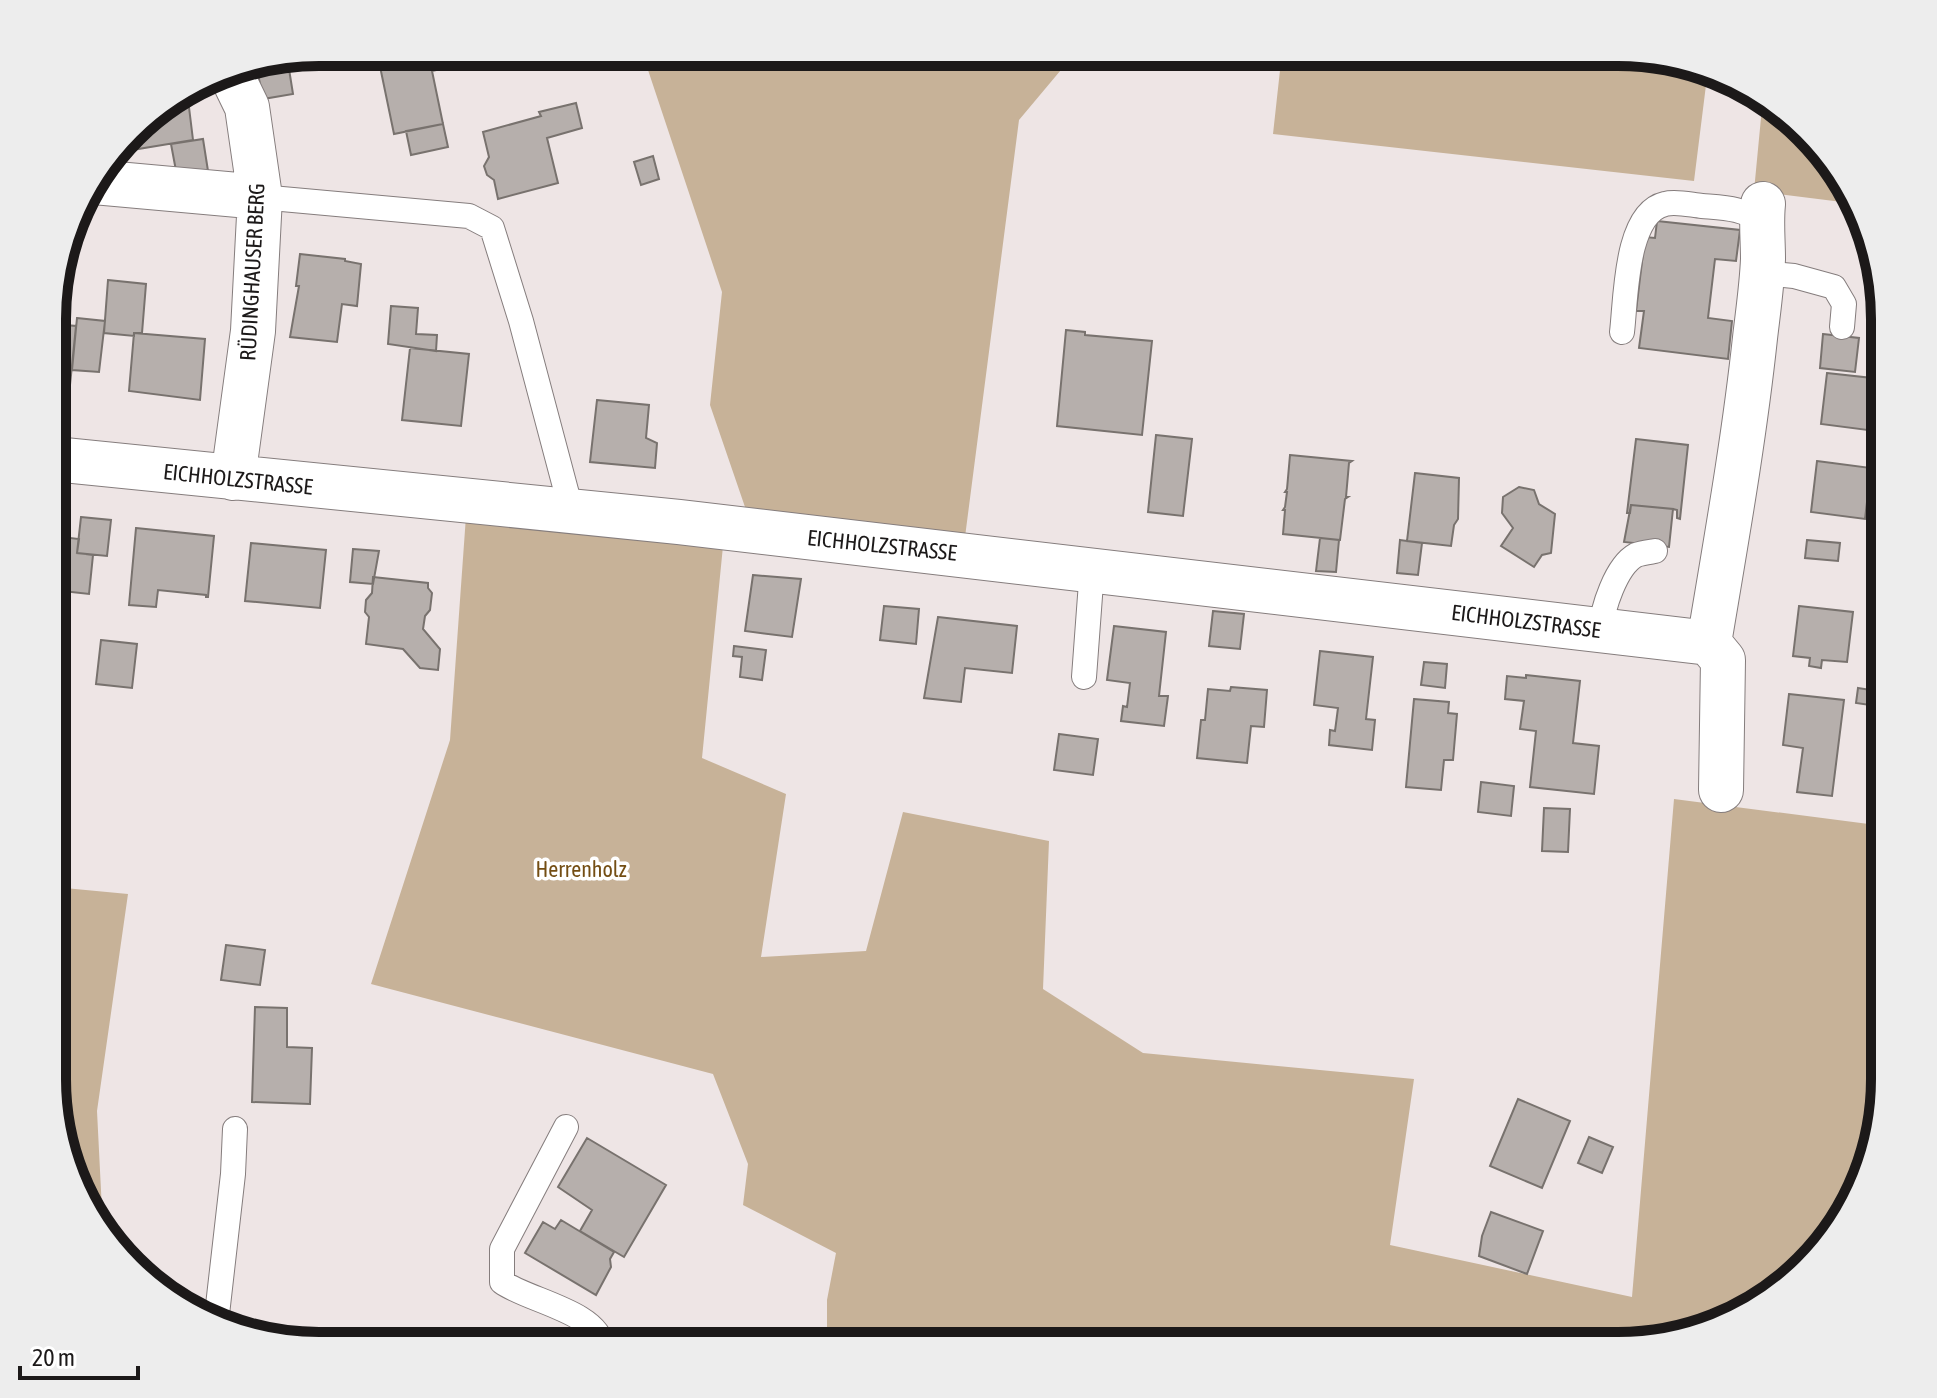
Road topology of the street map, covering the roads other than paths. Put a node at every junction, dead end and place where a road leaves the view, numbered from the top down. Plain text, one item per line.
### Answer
1 (234, 81) edge
2 (106, 183) edge
3 (260, 197) junction
4 (1762, 213) joint
5 (1762, 273) junction
6 (1842, 327) dead end
7 (1622, 332) dead end
8 (66, 460) edge
9 (233, 478) junction
10 (572, 513) junction
11 (1655, 551) dead end
12 (1092, 569) junction
13 (1601, 630) junction
14 (1709, 643) junction
15 (1084, 677) dead end
16 (1721, 790) dead end
17 (566, 1127) dead end
18 (235, 1129) dead end
19 (217, 1310) edge
20 (596, 1331) edge

1 - 3 street, RÜDINGHAUSER BERG
2 - 3 street
3 - 9 street, RÜDINGHAUSER BERG
3 - 10 lane
4 - 5 street
4 - 7 lane
5 - 6 lane
5 - 14 street
8 - 9 street, EICHHOLZSTRASSE
9 - 10 street, EICHHOLZSTRASSE
10 - 12 street, EICHHOLZSTRASSE
11 - 13 lane
12 - 13 street, EICHHOLZSTRASSE
12 - 15 lane
13 - 14 street, EICHHOLZSTRASSE
14 - 16 street
17 - 20 lane
18 - 19 lane

